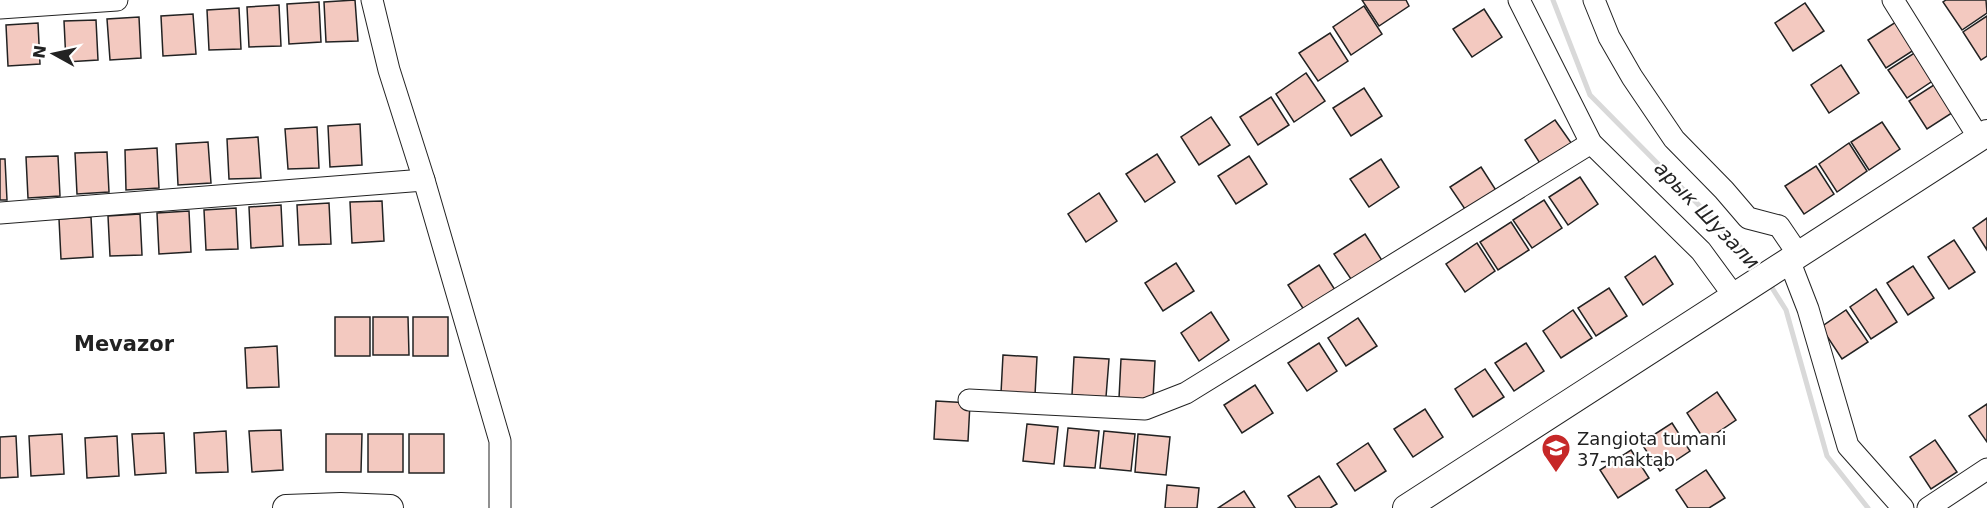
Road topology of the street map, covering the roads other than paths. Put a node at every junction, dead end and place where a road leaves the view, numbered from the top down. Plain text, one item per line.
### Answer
1 (117, 0) edge
2 (372, 0) edge
3 (1518, 0) edge
4 (1594, 0) edge
5 (1893, 0) edge
6 (0, 8) edge
7 (1983, 136) edge
8 (1591, 143) junction
9 (424, 180) junction
10 (0, 213) edge
11 (1789, 260) junction
12 (1742, 291) junction
13 (969, 400) dead end
14 (1987, 469) edge
15 (286, 508) edge
16 (390, 508) edge
17 (500, 508) edge
18 (1406, 508) edge
19 (1903, 508) edge
20 (1928, 508) edge

1 - 6 street
2 - 9 street
3 - 8 street
4 - 11 street
5 - 7 street
7 - 11 main road
8 - 12 street
8 - 13 street
9 - 10 street
9 - 17 street
11 - 12 main road
11 - 19 street
12 - 18 main road
14 - 20 street
15 - 16 main road

